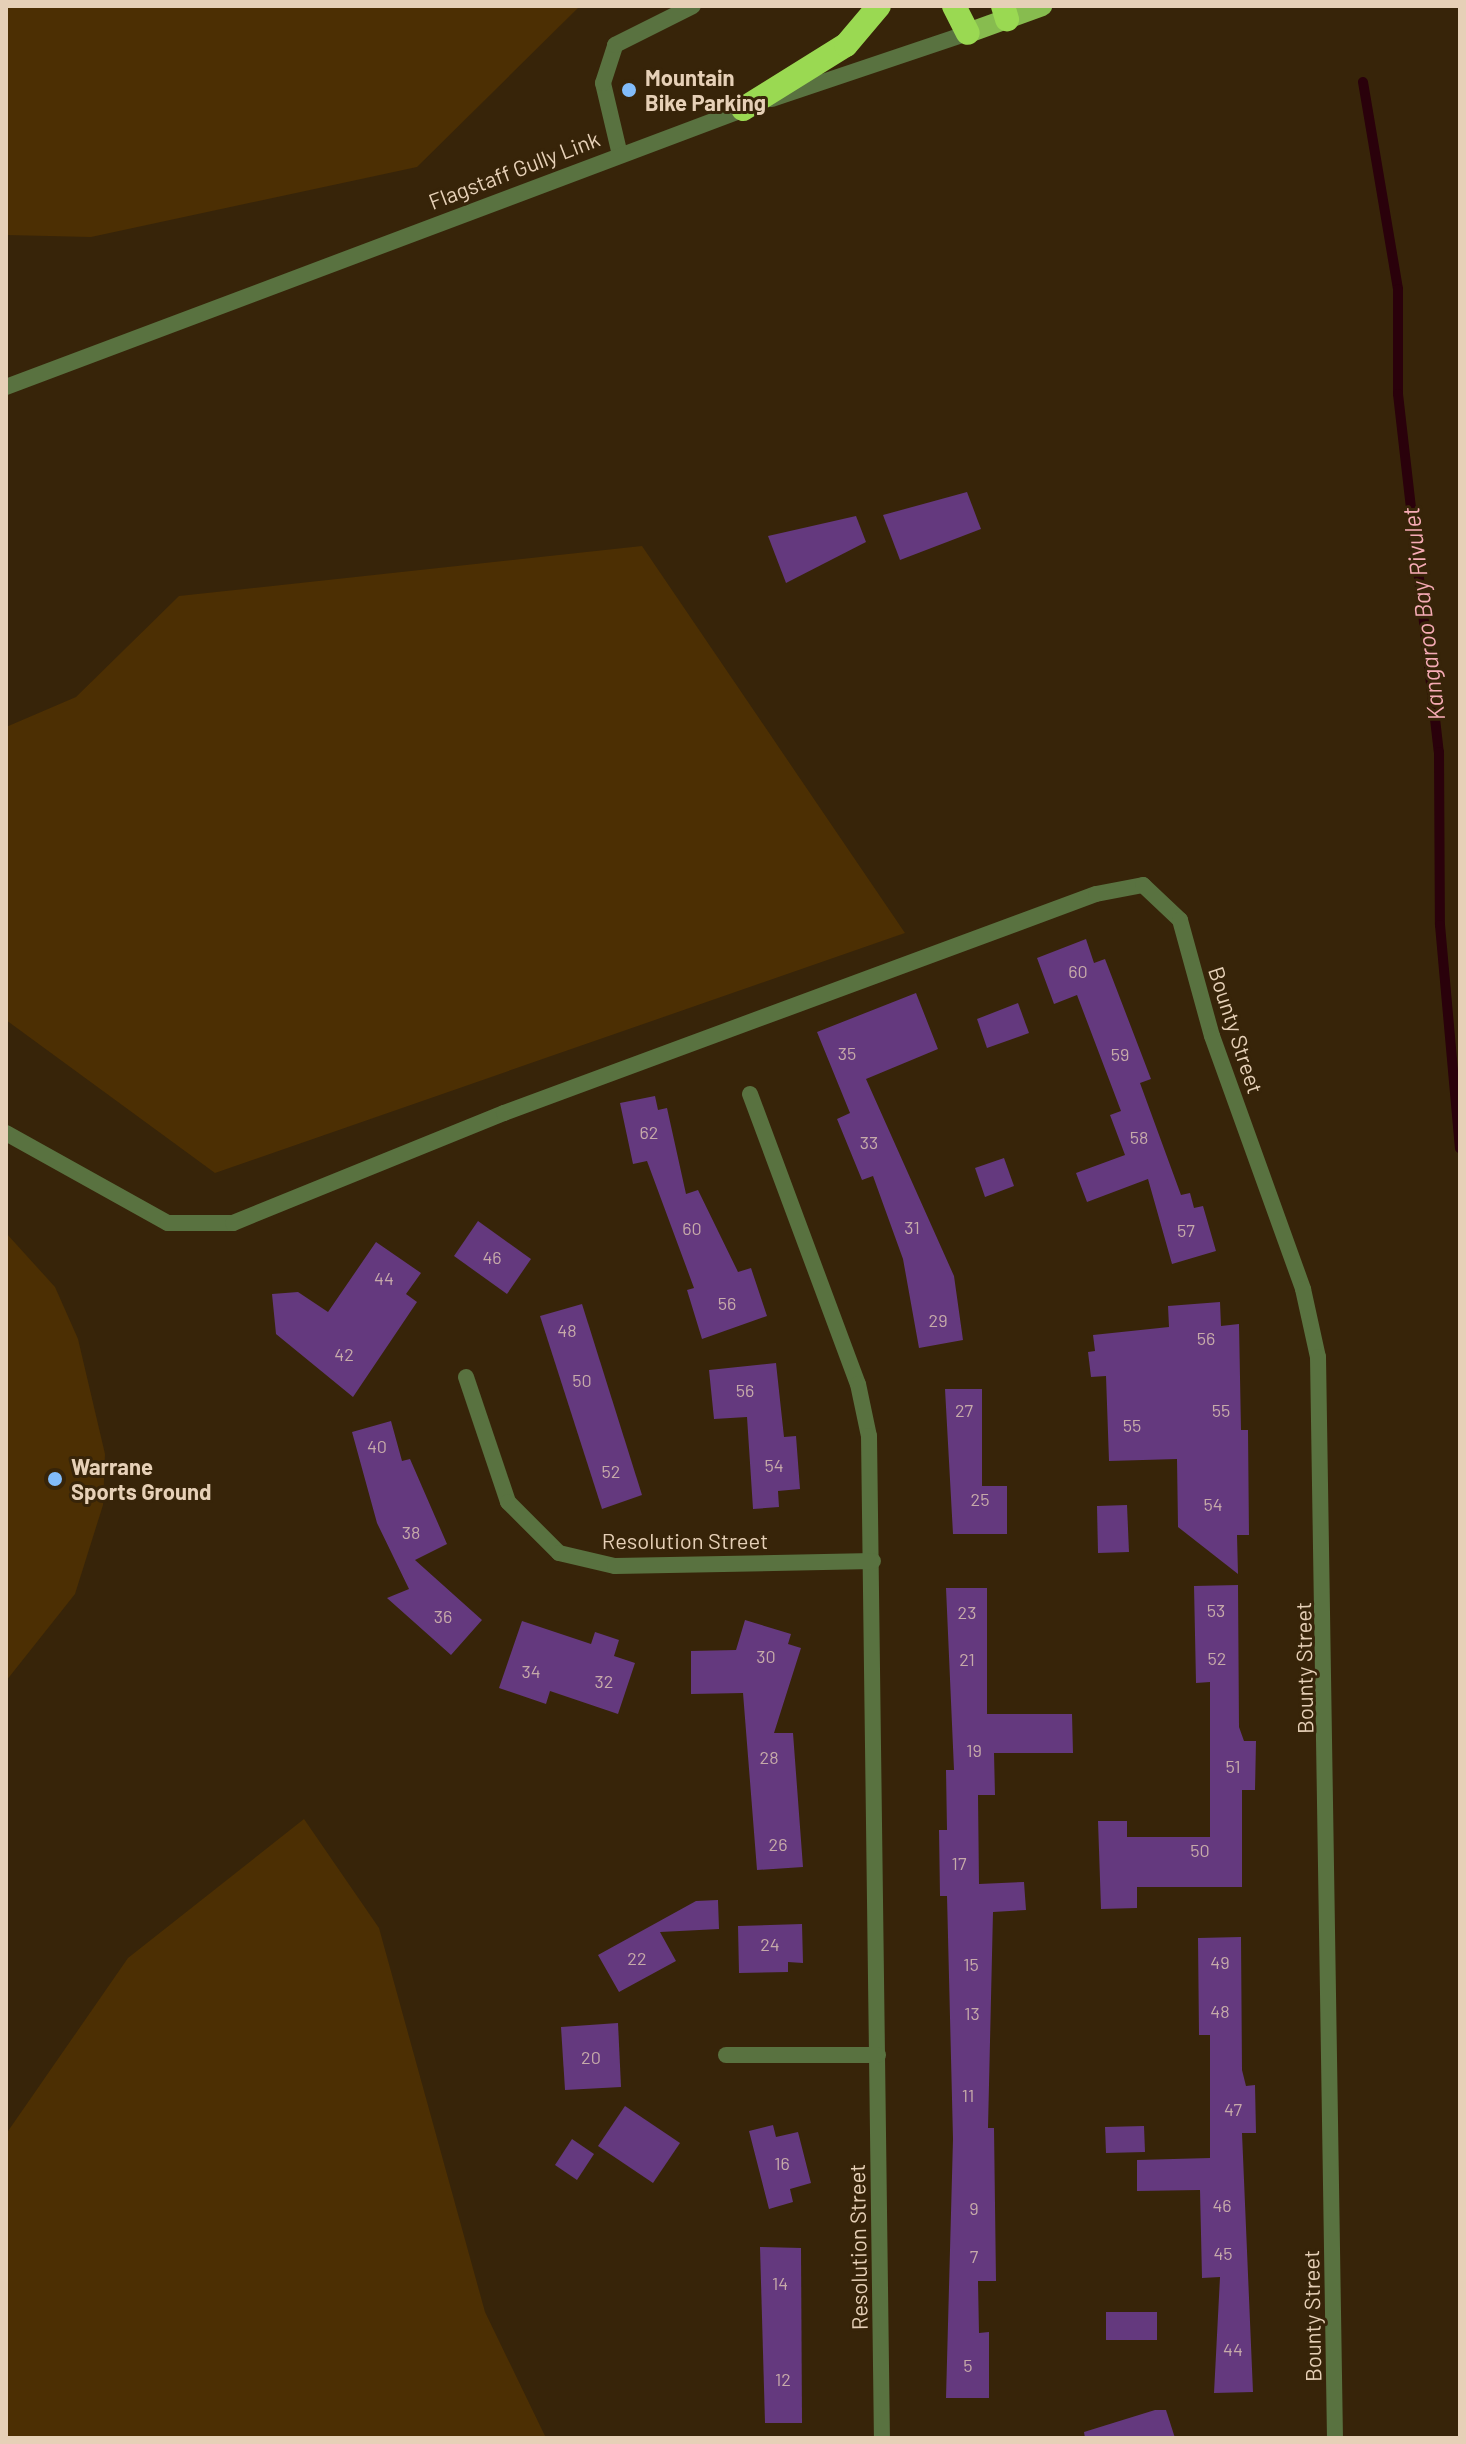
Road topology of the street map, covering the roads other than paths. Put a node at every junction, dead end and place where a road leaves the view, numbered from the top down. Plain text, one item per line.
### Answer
1 (693, 6) edge
2 (879, 6) edge
3 (954, 6) edge
4 (1042, 6) edge
5 (1005, 13) edge
6 (968, 33) junction
7 (743, 109) junction
8 (620, 155) junction
9 (6, 387) edge
10 (750, 1094) dead end
11 (6, 1133) edge
12 (466, 1377) dead end
13 (873, 1561) junction
14 (726, 2055) dead end
15 (878, 2055) junction
16 (882, 2438) edge
17 (1335, 2438) edge

1 - 8 street
2 - 7 highway
3 - 6 highway
4 - 5 main road, Flagstaff Gully Link
5 - 6 main road, Flagstaff Gully Link
6 - 7 street, Flagstaff Gully Link
7 - 8 street, Flagstaff Gully Link
8 - 9 street, Flagstaff Gully Link
10 - 13 street, Resolution Street
11 - 17 street, Bounty Street
12 - 13 street, Resolution Street
13 - 15 street, Resolution Street
14 - 15 street
15 - 16 street, Resolution Street

